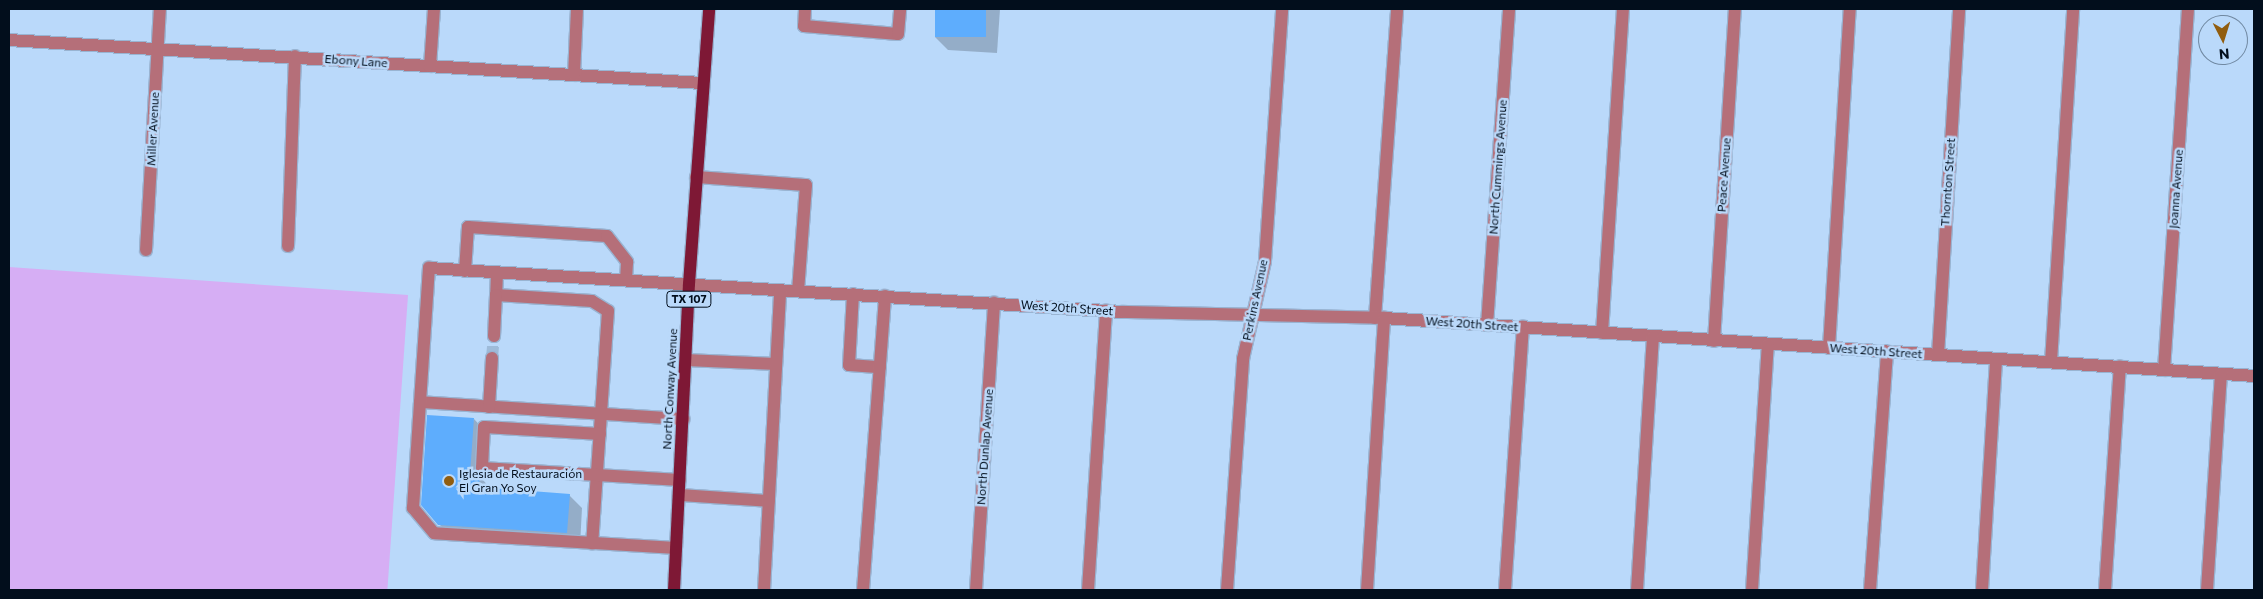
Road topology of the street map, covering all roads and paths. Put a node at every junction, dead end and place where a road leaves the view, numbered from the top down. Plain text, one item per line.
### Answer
1 (160, 9) edge
2 (434, 9) edge
3 (578, 9) edge
4 (709, 9) edge
5 (805, 9) edge
6 (900, 9) edge
7 (1282, 9) edge
8 (1397, 9) edge
9 (1509, 9) edge
10 (1623, 9) edge
11 (1735, 9) edge
12 (1850, 9) edge
13 (1959, 9) edge
14 (2073, 9) edge
15 (2188, 9) edge
16 (9, 40) edge
17 (158, 46) junction
18 (295, 56) junction
19 (430, 66) junction
20 (574, 75) junction
21 (703, 83) junction
22 (696, 177) junction
23 (288, 246) dead end
24 (146, 250) dead end
25 (465, 270) junction
26 (497, 272) junction
27 (566, 277) junction
28 (626, 280) junction
29 (689, 284) junction
30 (780, 290) junction
31 (798, 291) junction
32 (853, 294) junction
33 (496, 295) junction
34 (886, 296) junction
35 (565, 300) junction
36 (994, 303) junction
37 (1106, 311) junction
38 (1251, 315) junction
39 (1379, 318) junction
40 (1487, 325) junction
41 (1523, 327) junction
42 (1602, 332) junction
43 (494, 336) tunnel mouth
44 (1653, 337) junction
45 (1714, 340) junction
46 (1768, 344) junction
47 (1829, 348) junction
48 (1887, 352) junction
49 (1938, 355) junction
50 (492, 358) tunnel mouth
51 (1996, 359) junction
52 (686, 360) junction
53 (2051, 362) junction
54 (776, 364) junction
55 (880, 367) junction
56 (2120, 367) junction
57 (2164, 370) junction
58 (2221, 374) junction
59 (2254, 376) edge
60 (420, 402) junction
61 (489, 406) junction
62 (601, 413) junction
63 (683, 418) junction
64 (600, 434) junction
65 (597, 475) junction
66 (680, 480) junction
67 (679, 495) junction
68 (769, 500) junction
69 (592, 542) junction
70 (676, 548) junction
71 (674, 590) edge
72 (764, 590) edge
73 (863, 590) edge
74 (976, 590) edge
75 (1088, 590) edge
76 (1227, 590) edge
77 (1367, 590) edge
78 (1505, 590) edge
79 (1637, 590) edge
80 (1752, 590) edge
81 (1870, 590) edge
82 (1982, 590) edge
83 (2105, 590) edge
84 (2207, 590) edge

1 - 17 street, Miller Avenue
2 - 19 street
3 - 20 street
4 - 21 main road, North Conway Avenue / TX 107
5 - 6 street
7 - 38 street, Perkins Avenue
8 - 39 street
9 - 40 street, North Cummings Avenue
10 - 42 street
11 - 45 street, Peace Avenue
12 - 47 street
13 - 49 street, Thornton Street
14 - 53 street
15 - 57 street, Joanna Avenue
16 - 17 street, Ebony Lane
17 - 18 street, Ebony Lane
17 - 24 street, Miller Avenue
18 - 19 street, Ebony Lane
18 - 23 street
19 - 20 street, Ebony Lane
20 - 21 street, Ebony Lane
21 - 22 main road, North Conway Avenue / TX 107
22 - 29 main road, North Conway Avenue / TX 107
22 - 31 street
25 - 26 street, West 20th Street
25 - 28 street
25 - 60 street, West 20th Street
26 - 27 street, West 20th Street
26 - 33 street
27 - 28 street, West 20th Street
27 - 35 street
28 - 29 street, West 20th Street
29 - 30 street, West 20th Street
29 - 52 main road, North Conway Avenue / TX 107
30 - 31 street, West 20th Street
30 - 54 street
31 - 32 street, West 20th Street
32 - 34 street, West 20th Street
32 - 55 street
33 - 35 street
33 - 43 street
34 - 36 street, West 20th Street
34 - 55 street
35 - 62 street
36 - 37 street, West 20th Street
36 - 74 street, North Dunlap Avenue
37 - 38 street, West 20th Street
37 - 75 street
38 - 39 street, West 20th Street
38 - 76 street, Perkins Avenue
39 - 40 street, West 20th Street
39 - 77 street
40 - 41 street, West 20th Street
41 - 42 street, West 20th Street
41 - 78 street
42 - 44 street, West 20th Street
44 - 45 street, West 20th Street
44 - 79 street
45 - 46 street, West 20th Street
46 - 47 street, West 20th Street
46 - 80 street
47 - 48 street, West 20th Street
48 - 49 street, West 20th Street
48 - 81 street
49 - 51 street, West 20th Street
50 - 61 street
51 - 53 street, West 20th Street
51 - 82 street
52 - 54 street
52 - 63 main road, North Conway Avenue / TX 107
53 - 56 street, West 20th Street
54 - 68 street
55 - 73 street
56 - 57 street, West 20th Street
56 - 83 street
57 - 58 street, West 20th Street
58 - 59 street, West 20th Street
58 - 84 street
60 - 61 street
60 - 69 street
61 - 62 street
62 - 63 street
62 - 64 street
63 - 66 main road, North Conway Avenue / TX 107
64 - 65 street
64 - 65 street
65 - 66 street
65 - 69 street
66 - 67 main road, North Conway Avenue / TX 107
67 - 68 street
67 - 70 main road, North Conway Avenue / TX 107
68 - 72 street
69 - 70 street
70 - 71 main road, North Conway Avenue / TX 107

